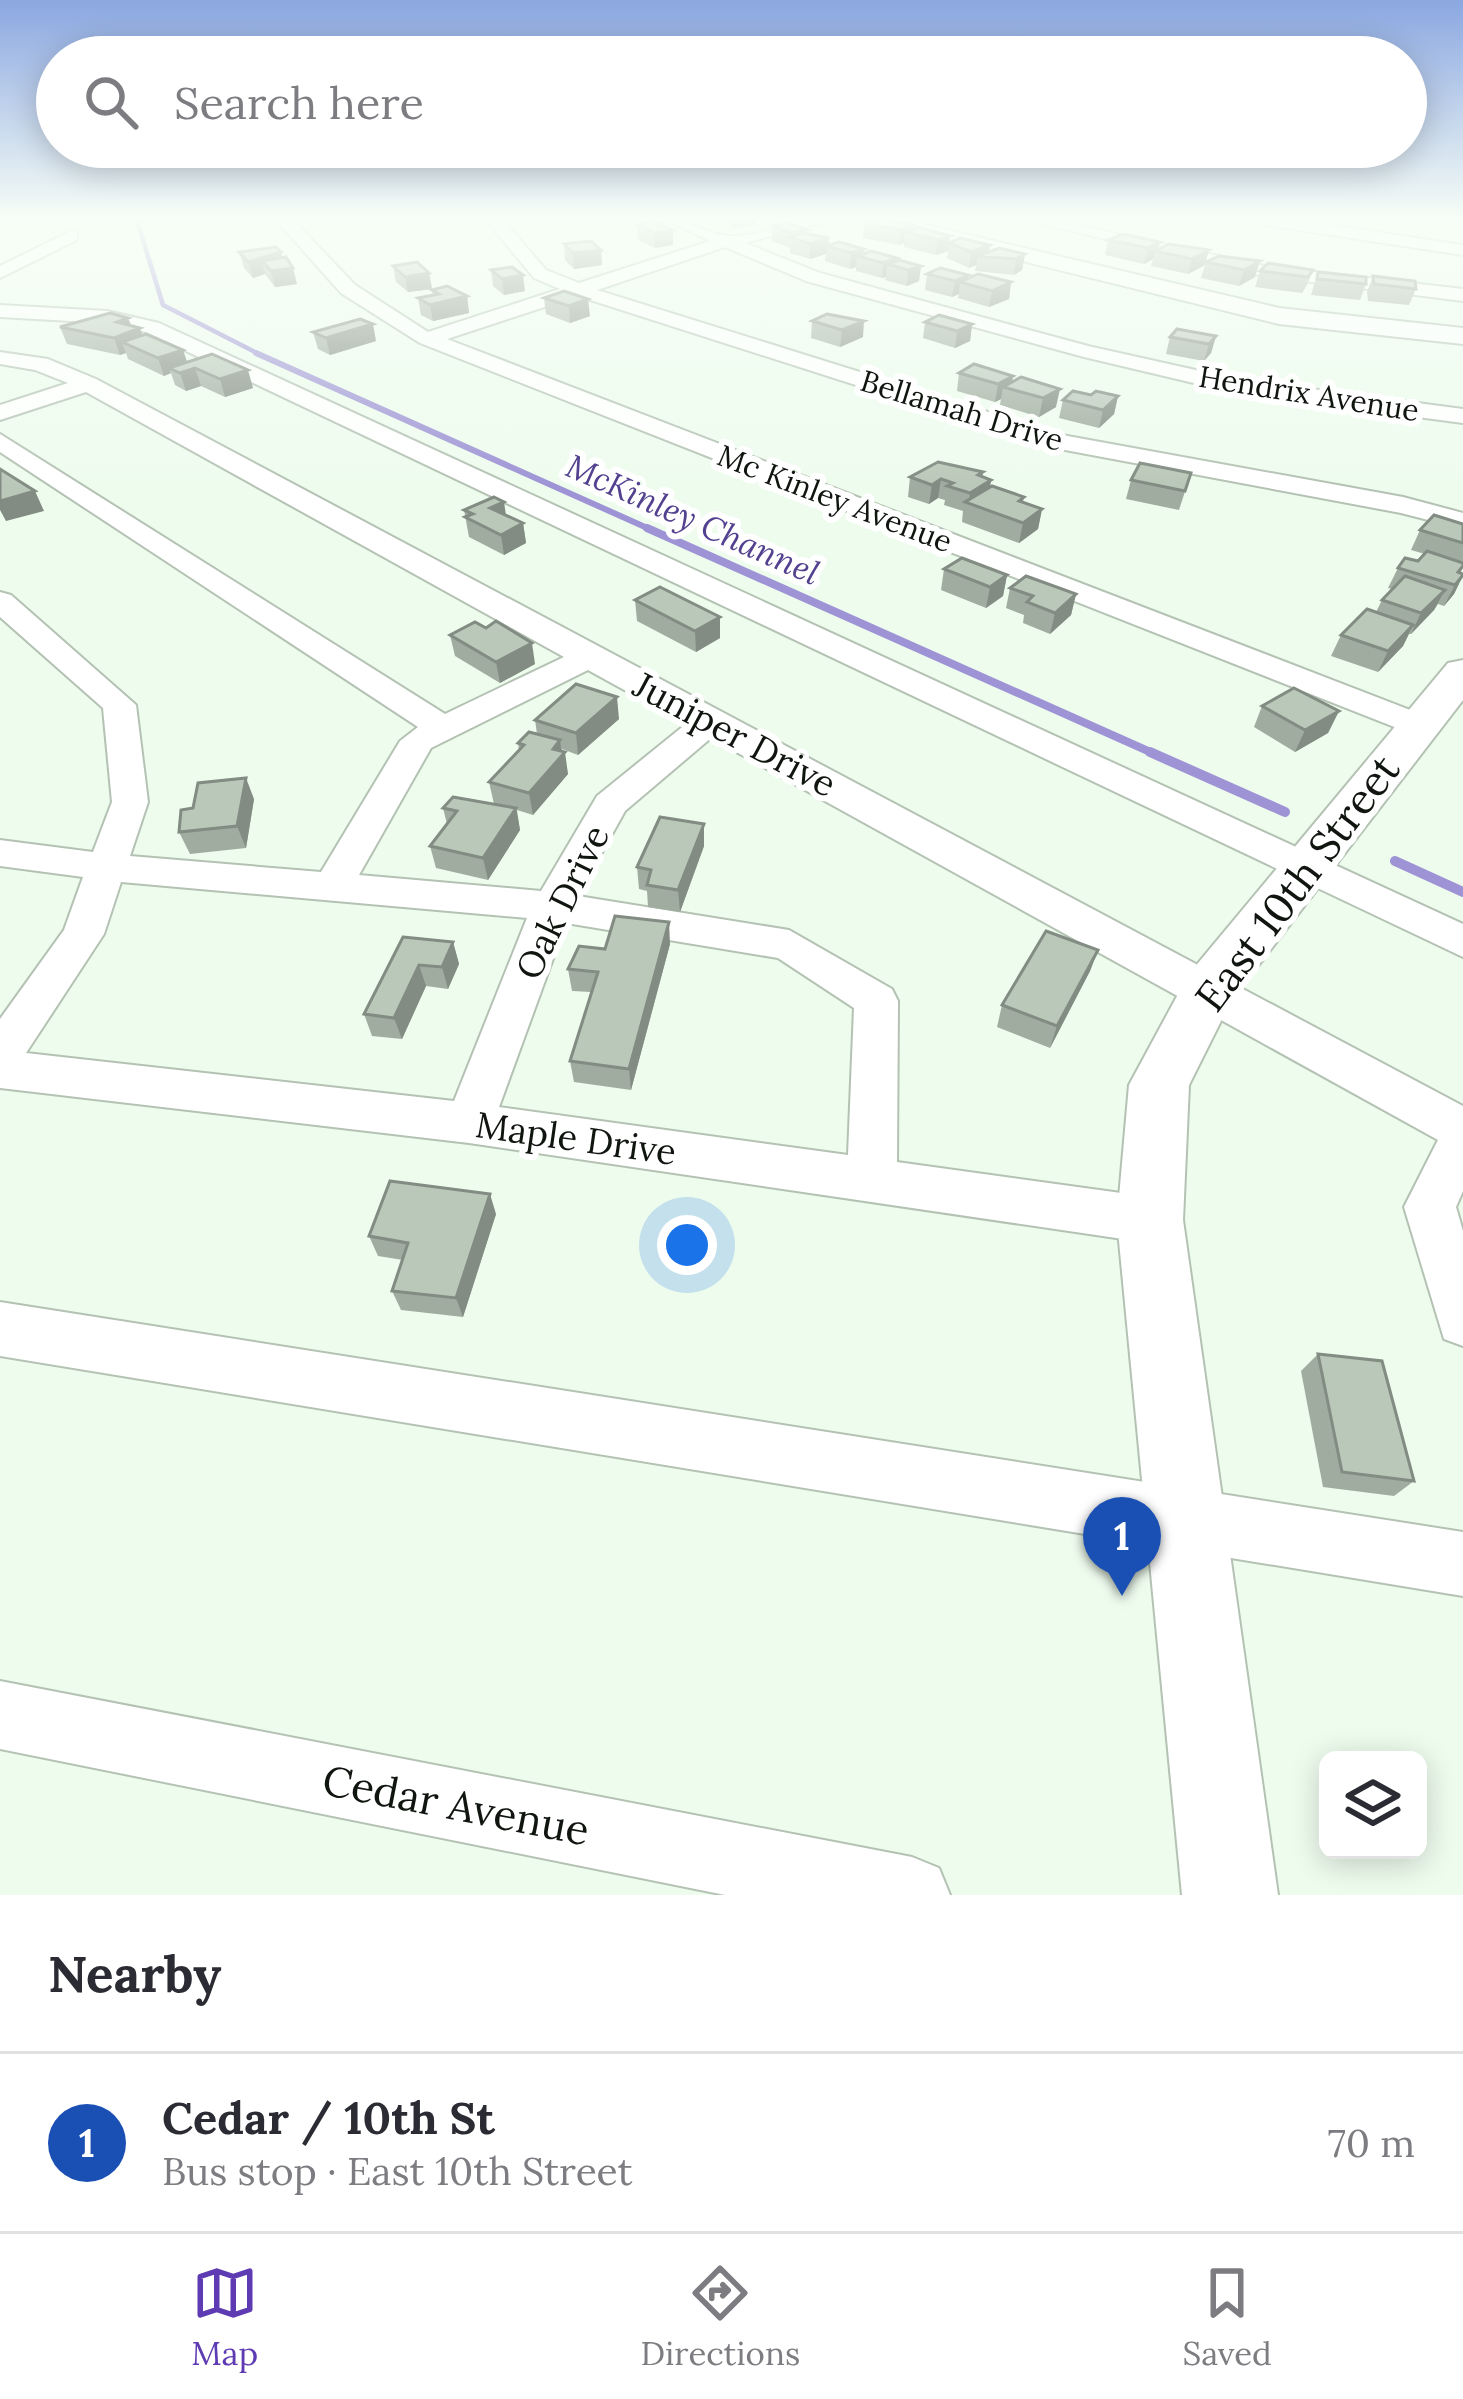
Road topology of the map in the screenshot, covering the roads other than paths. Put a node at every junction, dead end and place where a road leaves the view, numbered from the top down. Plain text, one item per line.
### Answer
1 (370, 308) edge
2 (518, 308) edge
3 (637, 308) edge
4 (930, 308) edge
5 (1248, 308) edge
6 (1316, 308) edge
7 (0, 311) edge
8 (1463, 324) edge
9 (1463, 336) edge
10 (427, 339) junction
11 (0, 358) edge
12 (88, 384) junction
13 (0, 413) edge
14 (1463, 416) edge
15 (0, 441) edge
16 (1463, 521) edge
17 (0, 601) edge
18 (591, 656) junction
19 (1463, 672) edge
20 (711, 722) junction
21 (1419, 725) junction
22 (443, 728) junction
23 (0, 854) edge
24 (106, 867) junction
25 (1306, 868) junction
26 (332, 887) junction
27 (552, 906) junction
28 (1463, 942) edge
29 (1209, 989) junction
30 (0, 1055) edge
31 (0, 1069) edge
32 (469, 1123) junction
33 (1463, 1134) edge
34 (872, 1180) junction
35 (1150, 1220) junction
36 (1463, 1320) edge
37 (0, 1329) edge
38 (1185, 1517) junction
39 (1463, 1564) edge
40 (0, 1714) edge
41 (912, 1895) edge
42 (1230, 1895) edge

1 - 10 street, Mc Kinley Avenue
2 - 10 street
3 - 16 street, Bellamah Drive
4 - 14 street, Hendrix Avenue
5 - 9 main road
6 - 8 main road
7 - 25 street
10 - 21 street, Mc Kinley Avenue
11 - 12 street, Juniper Drive
12 - 13 street
12 - 18 street, Juniper Drive
15 - 22 street
17 - 24 street
18 - 20 street, Juniper Drive
18 - 22 street
19 - 21 main road, East 10th Street
20 - 27 street, Oak Drive
20 - 29 street, Juniper Drive
21 - 25 main road, East 10th Street
22 - 26 street
23 - 24 street
24 - 26 street
24 - 30 street
25 - 28 street
25 - 29 main road, East 10th Street
26 - 27 street
27 - 32 street, Oak Drive
27 - 34 street
29 - 33 street, Juniper Drive
29 - 35 main road, East 10th Street
31 - 32 street, Maple Drive
32 - 34 street, Maple Drive
33 - 36 street
34 - 35 street, Maple Drive
35 - 38 main road, East 10th Street
37 - 38 street
38 - 39 street
38 - 42 main road, East 10th Street
40 - 41 street, Cedar Avenue

